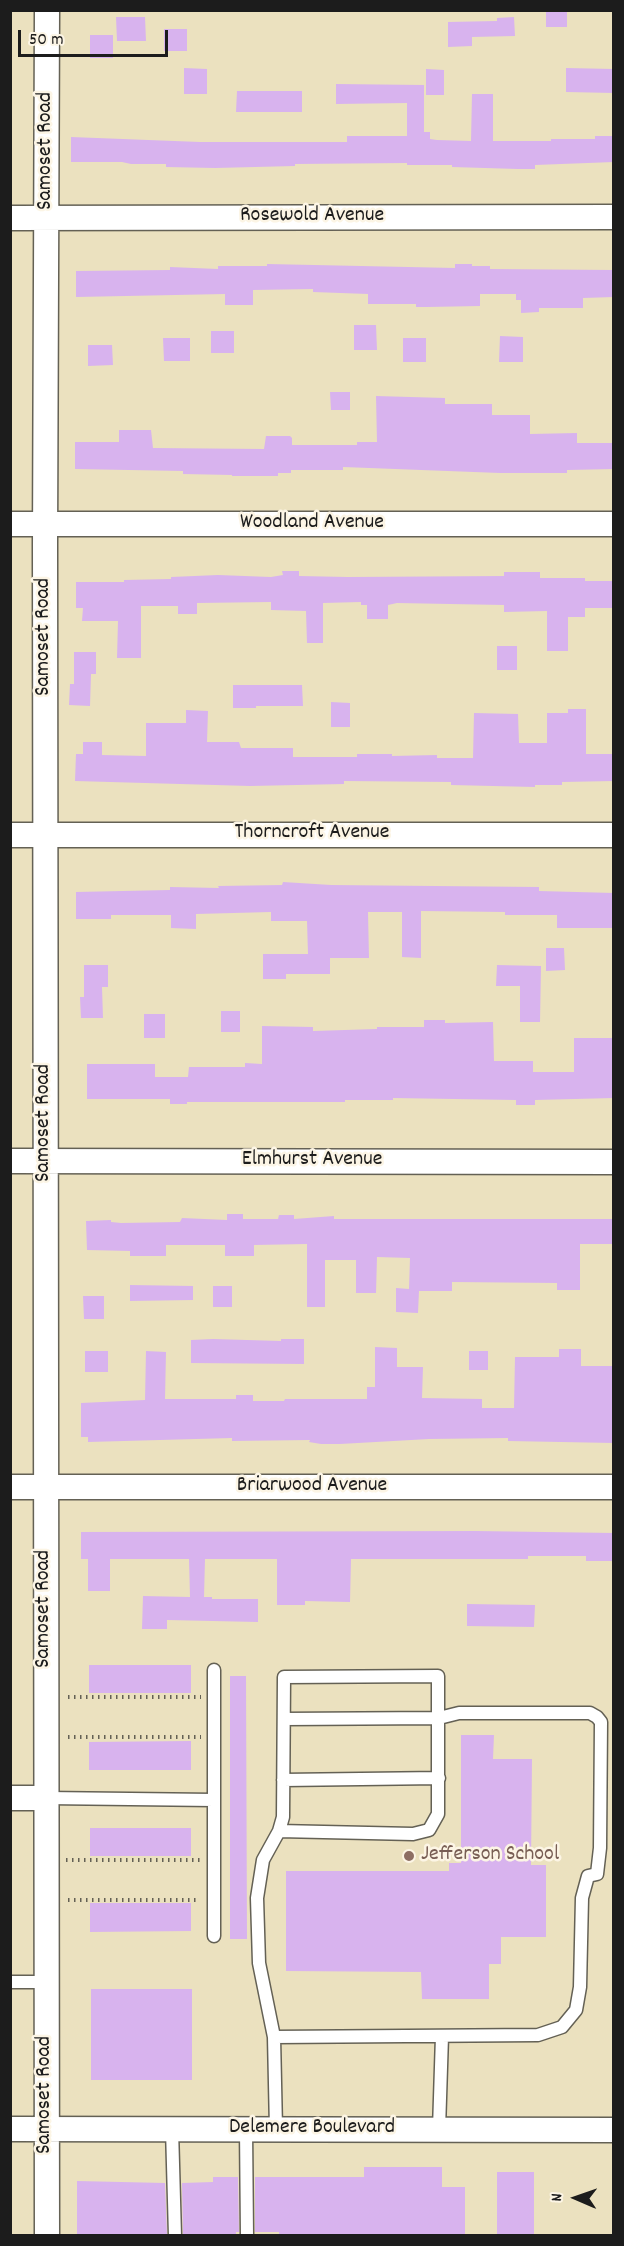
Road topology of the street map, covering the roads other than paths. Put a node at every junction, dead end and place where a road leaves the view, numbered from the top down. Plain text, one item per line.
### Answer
1 (47, 10) edge
2 (47, 217) junction
3 (614, 217) edge
4 (10, 218) edge
5 (10, 524) edge
6 (45, 524) junction
7 (614, 524) edge
8 (10, 835) edge
9 (45, 835) junction
10 (614, 835) edge
11 (10, 1161) edge
12 (45, 1161) junction
13 (614, 1162) edge
14 (10, 1487) edge
15 (45, 1487) junction
16 (614, 1487) edge
17 (214, 1670) dead end
18 (439, 1718) junction
19 (284, 1719) junction
20 (614, 1748) edge
21 (601, 1755) junction
22 (439, 1778) junction
23 (283, 1780) junction
24 (10, 1798) edge
25 (46, 1798) junction
26 (214, 1800) junction
27 (279, 1831) junction
28 (214, 1936) dead end
29 (10, 1982) edge
30 (46, 1982) junction
31 (442, 2036) junction
32 (274, 2037) junction
33 (10, 2129) edge
34 (45, 2129) junction
35 (172, 2129) junction
36 (246, 2129) junction
37 (276, 2129) junction
38 (439, 2129) junction
39 (614, 2130) edge
40 (47, 2235) edge
41 (175, 2235) edge
42 (247, 2235) edge

1 - 2 street, Samoset Road
2 - 3 street, Rosewold Avenue
2 - 4 street, Rosewold Avenue
2 - 6 street, Samoset Road
5 - 6 street, Woodland Avenue
6 - 7 street, Woodland Avenue
6 - 9 street, Samoset Road
8 - 9 street, Thorncroft Avenue
9 - 10 street, Thorncroft Avenue
9 - 12 street, Samoset Road
11 - 12 street, Elmhurst Avenue
12 - 13 street, Elmhurst Avenue
12 - 15 street, Samoset Road
14 - 15 street, Briarwood Avenue
15 - 16 street, Briarwood Avenue
15 - 25 street, Samoset Road
17 - 26 lane
18 - 19 lane
18 - 19 lane
18 - 21 lane
18 - 22 lane
19 - 23 lane
20 - 21 lane
21 - 31 lane
22 - 23 lane
22 - 27 lane
23 - 27 lane
24 - 25 street
25 - 26 lane
25 - 30 street, Samoset Road
26 - 28 lane
27 - 32 lane
29 - 30 lane
30 - 34 street, Samoset Road
31 - 32 lane
31 - 38 lane
32 - 37 lane
33 - 34 street, Delemere Boulevard
34 - 35 street, Delemere Boulevard
34 - 40 street, Samoset Road
35 - 36 street, Delemere Boulevard
35 - 41 lane
36 - 37 street, Delemere Boulevard
36 - 42 lane
37 - 38 street, Delemere Boulevard
38 - 39 street, Delemere Boulevard

